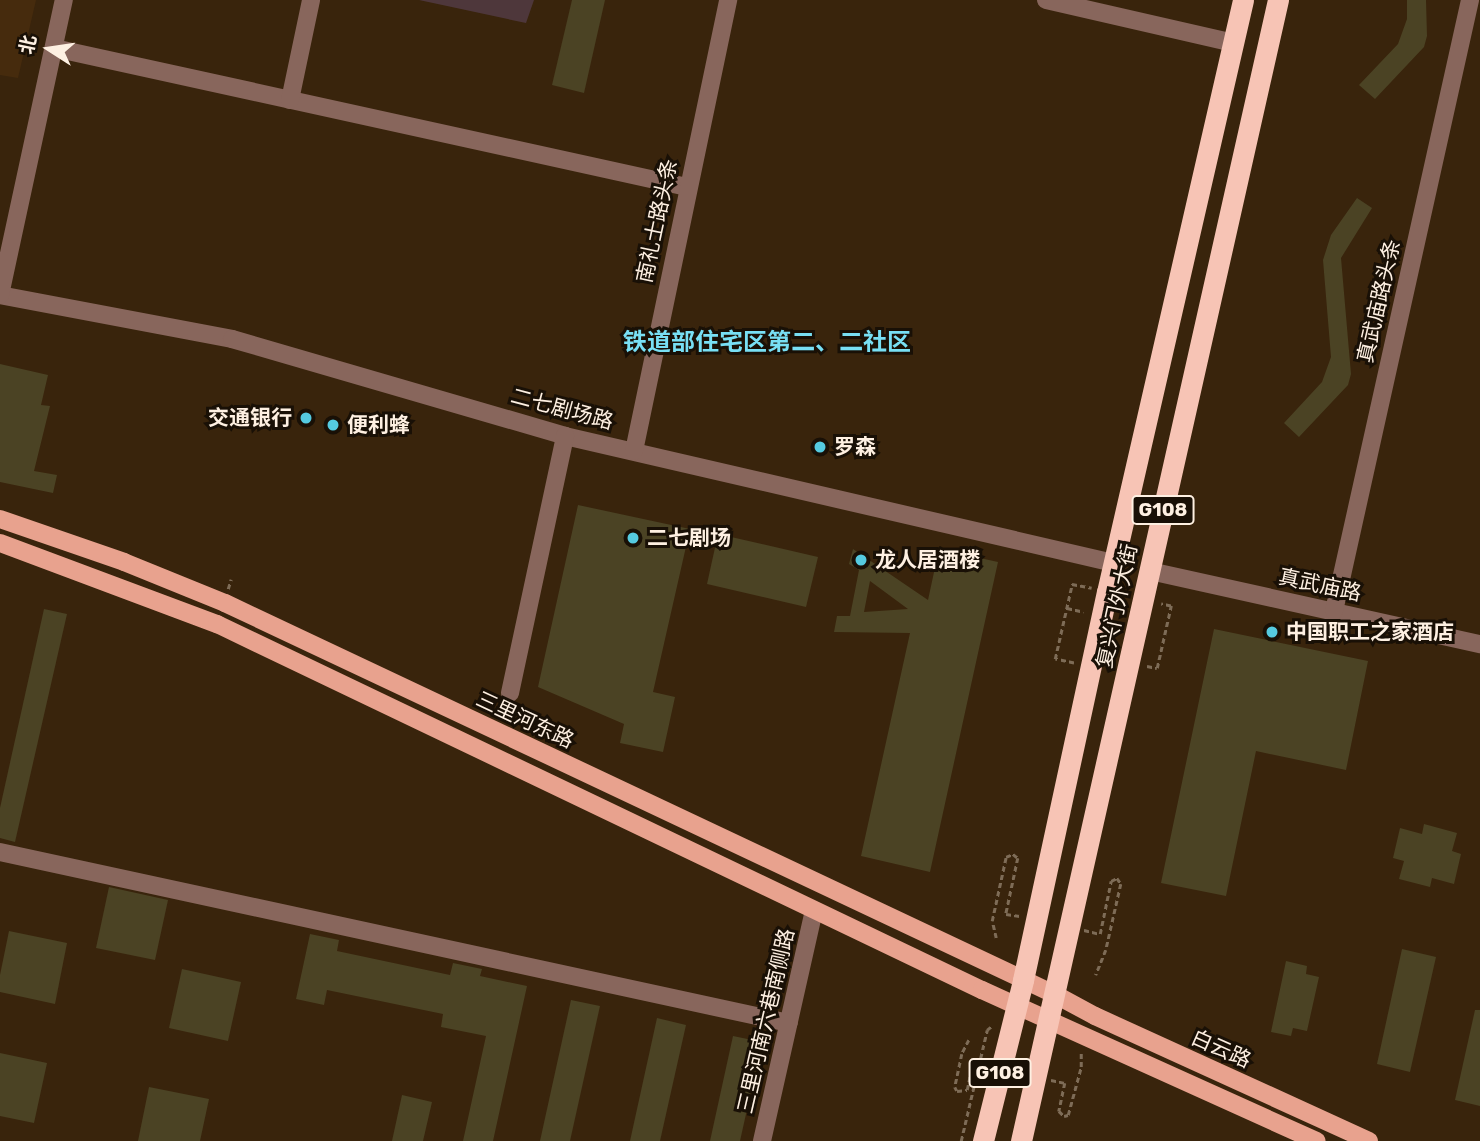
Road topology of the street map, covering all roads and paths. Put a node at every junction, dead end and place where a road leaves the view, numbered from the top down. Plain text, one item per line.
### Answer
1 (65, 0) edge
2 (311, 0) edge
3 (728, 0) edge
4 (1046, 0) edge
5 (1243, 0) edge
6 (1278, 0) edge
7 (1470, 0) edge
8 (1233, 43) junction
9 (54, 48) junction
10 (290, 100) junction
11 (687, 187) junction
12 (0, 295) edge
13 (565, 436) junction
14 (634, 451) junction
15 (0, 519) edge
16 (0, 543) edge
17 (1114, 563) junction
18 (1150, 571) junction
19 (1072, 584) dead end
20 (1171, 606) dead end
21 (1334, 611) junction
22 (1480, 644) edge
23 (1055, 659) dead end
24 (1157, 668) dead end
25 (510, 693) dead end
26 (0, 852) edge
27 (814, 911) junction
28 (992, 921) dead end
29 (996, 938) dead end
30 (1107, 950) dead end
31 (1096, 975) dead end
32 (1023, 980) junction
33 (1056, 995) junction
34 (1016, 1004) junction
35 (1050, 1019) junction
36 (789, 1023) junction
37 (969, 1040) dead end
38 (1081, 1049) dead end
39 (973, 1062) dead end
40 (1065, 1083) dead end
41 (1027, 1114) junction
42 (762, 1141) edge
43 (961, 1141) edge
44 (983, 1141) edge
45 (1014, 1141) edge
46 (1021, 1141) edge
47 (1317, 1141) edge
48 (1369, 1141) edge

1 - 9 street
2 - 10 street
3 - 11 street, 南礼士路头条
4 - 8 street
5 - 8 highway, 复兴门外大街 / G108
6 - 18 highway, 复兴门外大街 / G108
7 - 21 street, 真武庙路头条
8 - 17 highway, 复兴门外大街 / G108
9 - 10 street
9 - 12 street
10 - 11 street
11 - 14 street, 南礼士路头条
12 - 13 street, 二七剧场路
13 - 14 street, 二七剧场路
13 - 25 street
14 - 17 street, 二七剧场路
15 - 32 main road, 三里河东路
16 - 27 main road
17 - 32 highway, 复兴门外大街 / G108
18 - 21 street, 真武庙路
18 - 33 highway, 复兴门外大街 / G108
19 - 23 path
20 - 24 path
21 - 22 street, 真武庙路
26 - 36 street
27 - 34 main road
27 - 36 street, 三里河南六巷南侧路
28 - 29 path
30 - 31 path
32 - 33 main road, 三里河东路
32 - 34 highway, 复兴门外大街 / G108
33 - 35 highway, 复兴门外大街 / G108
33 - 48 main road, 白云路
34 - 35 main road, 白云路
34 - 43 path
34 - 44 highway, 复兴门外大街 / G108
35 - 41 highway, 复兴门外大街 / G108
35 - 47 main road, 白云路
36 - 42 street, 三里河南六巷南侧路
37 - 39 path
38 - 40 path
41 - 45 main road
41 - 46 highway, 复兴门外大街 / G108

